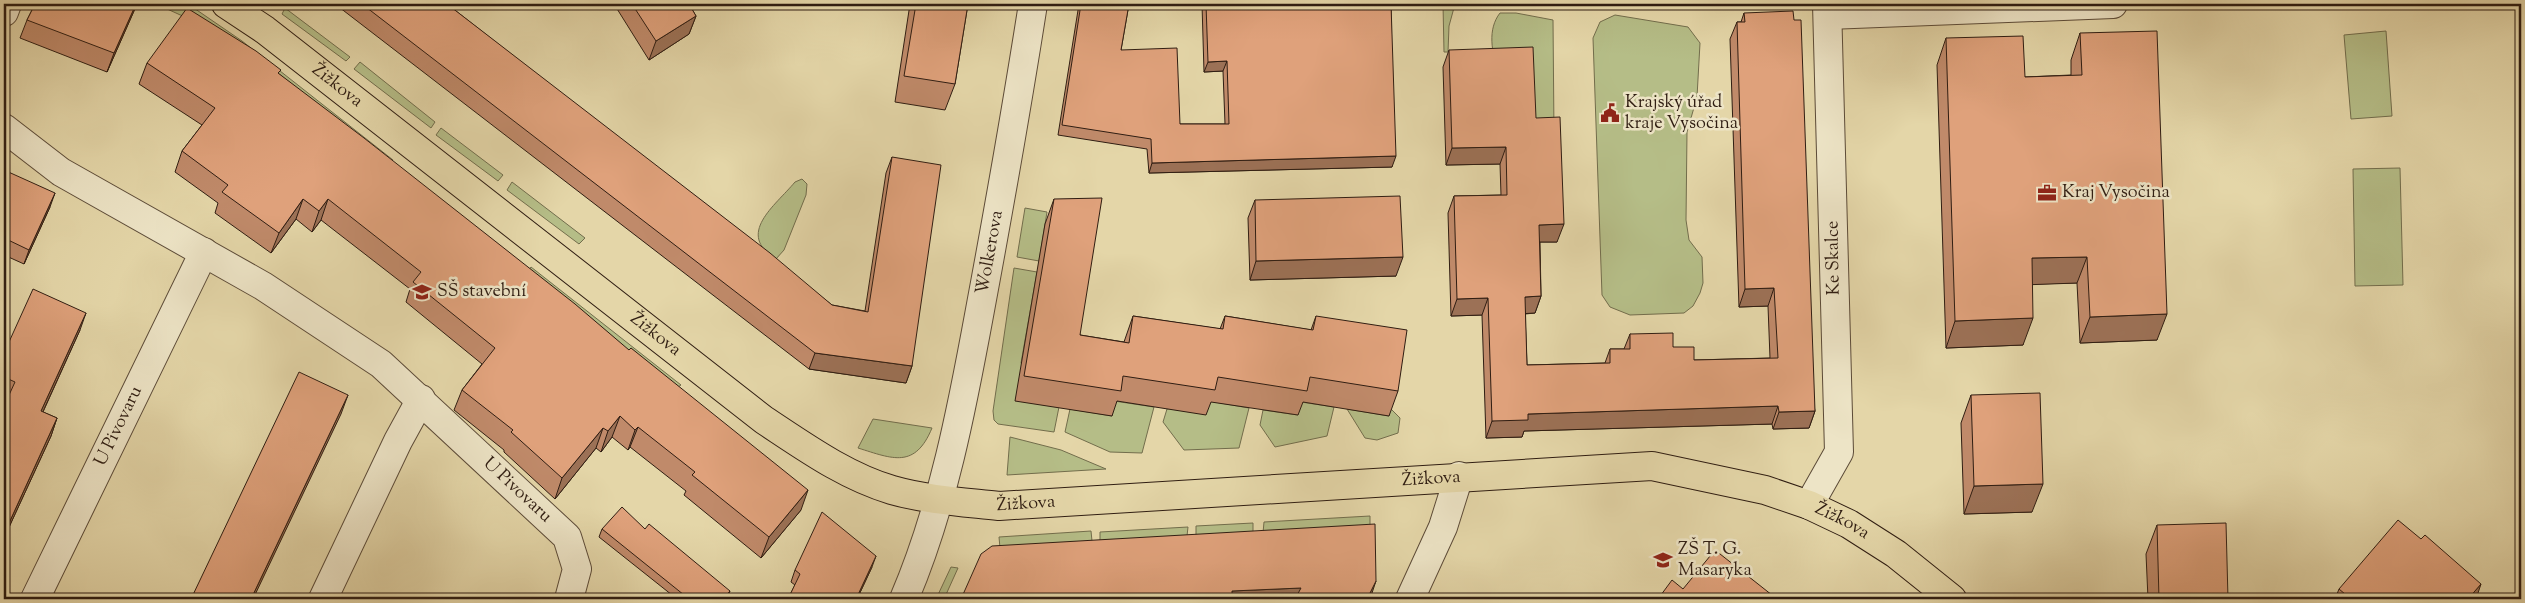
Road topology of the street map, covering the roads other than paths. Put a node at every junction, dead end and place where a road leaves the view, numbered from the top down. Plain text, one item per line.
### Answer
1 (7, 4) edge
2 (226, 4) edge
3 (1033, 4) edge
4 (2113, 4) edge
5 (1828, 9) edge
6 (4, 12) edge
7 (4, 128) edge
8 (204, 252) junction
9 (421, 399) junction
10 (1459, 476) junction
11 (938, 500) junction
12 (1809, 505) junction
13 (35, 599) edge
14 (323, 599) edge
15 (569, 599) edge
16 (904, 599) edge
17 (1410, 599) edge
18 (1952, 599) edge

1 - 6 street
2 - 11 main road, Žižkova
3 - 11 street, Wolkerova
4 - 5 street
5 - 12 street, Ke Skalce
7 - 8 street, U Pivovaru
8 - 9 street, U Pivovaru
8 - 13 street, U Pivovaru
9 - 14 street
9 - 15 street, U Pivovaru
10 - 11 main road, Žižkova
10 - 12 main road, Žižkova
10 - 17 street
11 - 16 street, Wolkerova
12 - 18 main road, Žižkova

